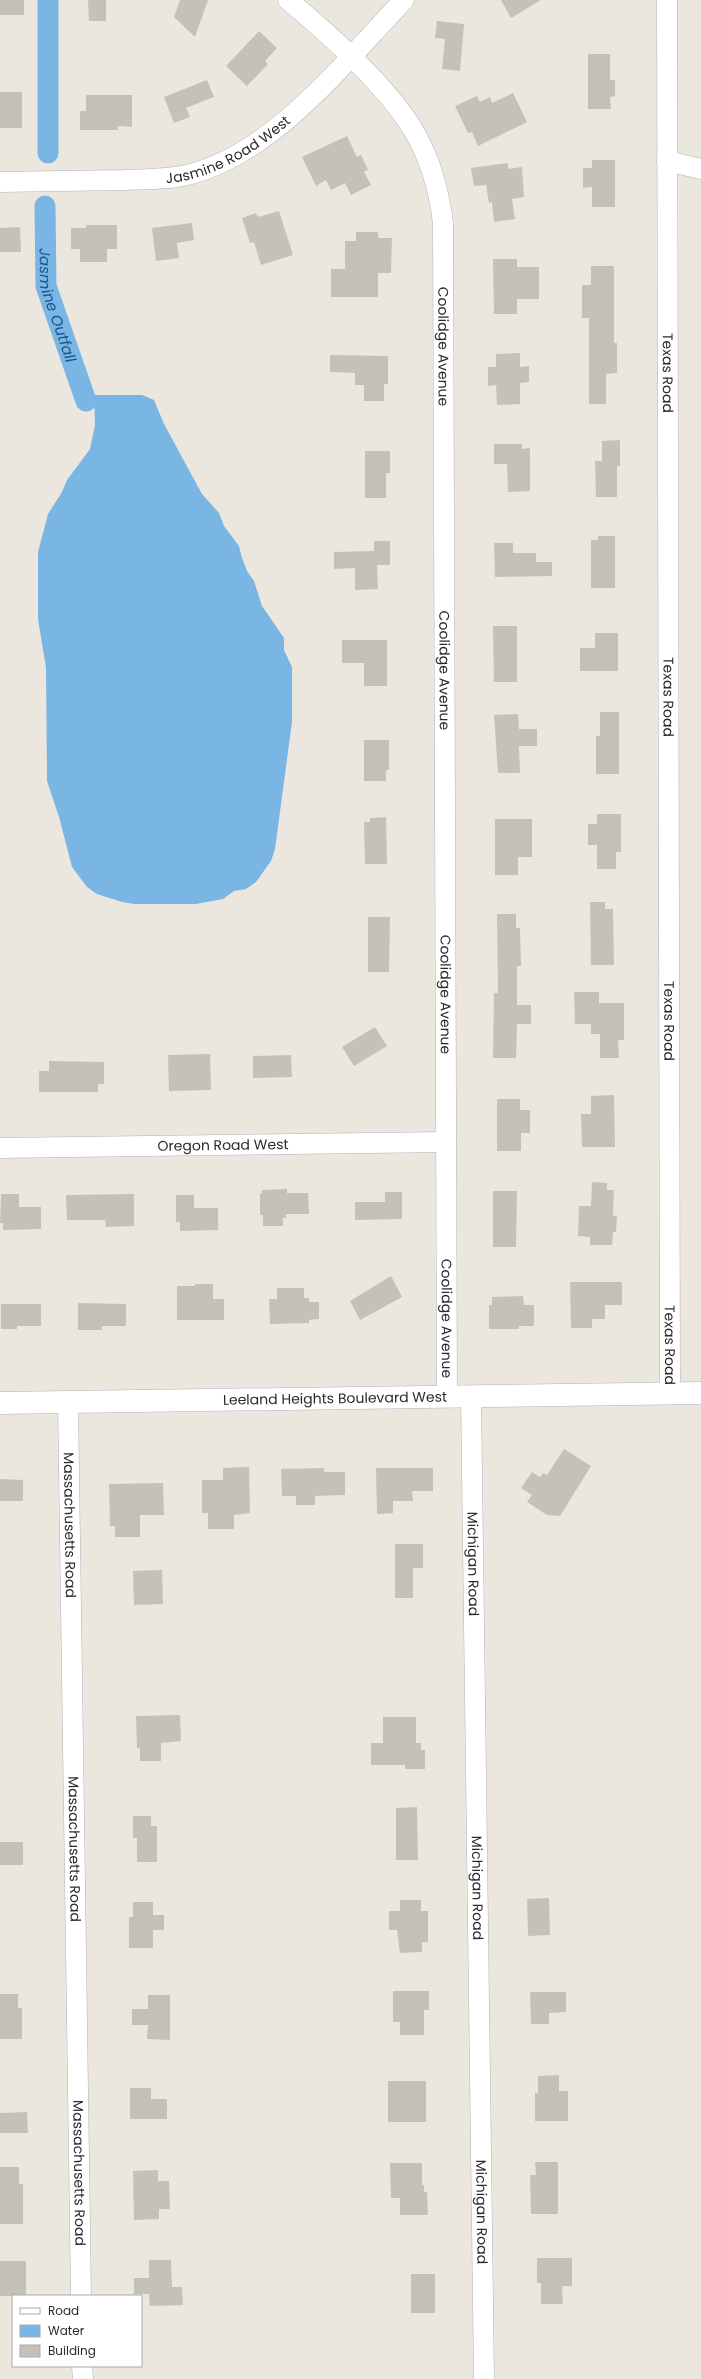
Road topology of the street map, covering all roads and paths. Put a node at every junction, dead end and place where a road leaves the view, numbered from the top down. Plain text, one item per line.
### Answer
1 (288, 0) edge
2 (404, 0) edge
3 (667, 0) edge
4 (350, 57) junction
5 (667, 161) junction
6 (701, 169) edge
7 (0, 182) edge
8 (446, 1142) junction
9 (0, 1148) edge
10 (701, 1393) edge
11 (670, 1394) junction
12 (471, 1396) junction
13 (447, 1397) junction
14 (68, 1402) junction
15 (0, 1403) edge
16 (81, 2295) edge
17 (82, 2367) edge
18 (83, 2379) edge
19 (484, 2379) edge

1 - 4 street, Coolidge Avenue
2 - 4 street, Jasmine Road West
3 - 5 street, Texas Road
4 - 7 street, Jasmine Road West
4 - 8 street, Coolidge Avenue
5 - 6 street
5 - 11 street, Texas Road
8 - 9 street, Oregon Road West
8 - 13 street, Coolidge Avenue
10 - 11 main road, Leeland Heights Boulevard West
11 - 12 main road, Leeland Heights Boulevard West
12 - 13 main road, Leeland Heights Boulevard West
12 - 19 street, Michigan Road
13 - 14 main road, Leeland Heights Boulevard West
14 - 15 main road, Leeland Heights Boulevard West
14 - 16 street, Massachusetts Road
17 - 18 street

